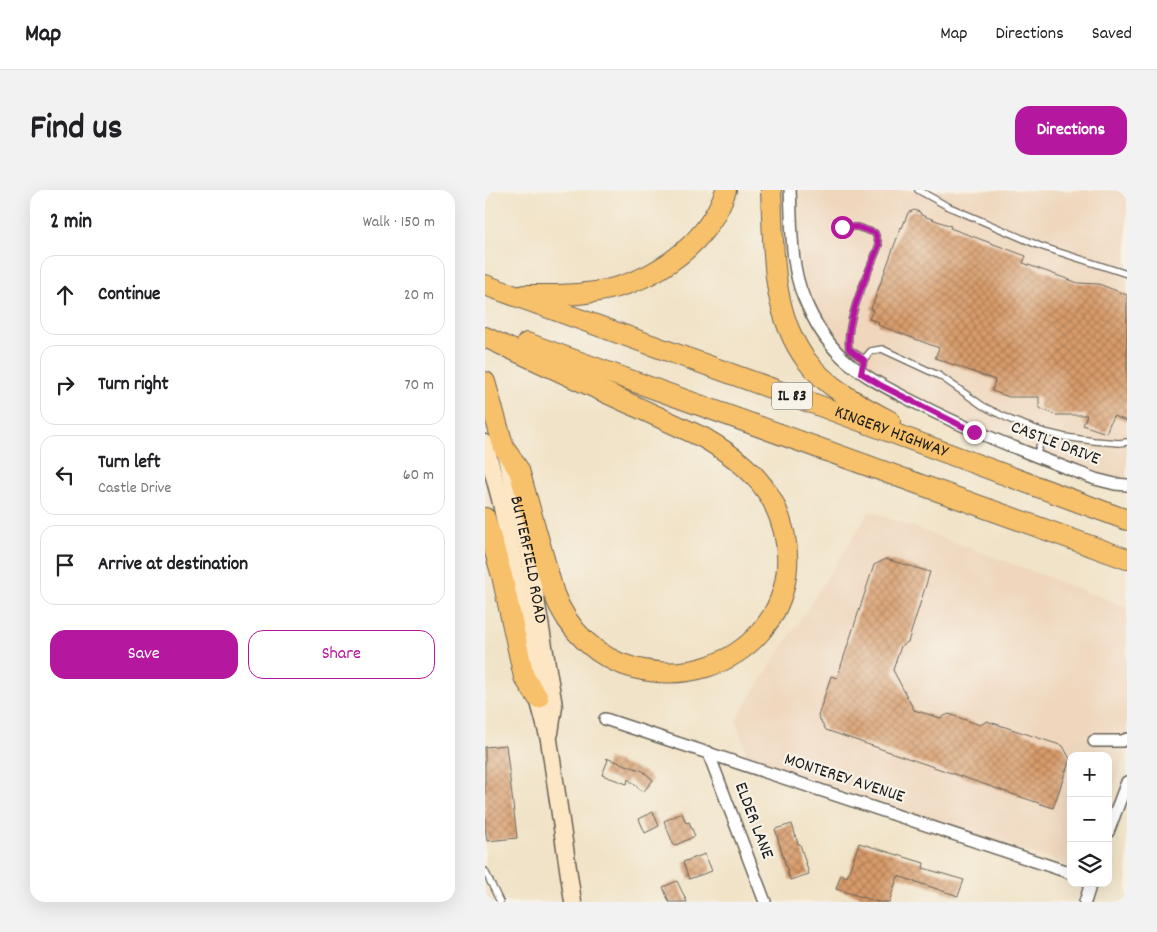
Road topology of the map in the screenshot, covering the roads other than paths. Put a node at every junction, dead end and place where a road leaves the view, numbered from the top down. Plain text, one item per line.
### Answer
1 (726, 190) edge
2 (771, 190) edge
3 (790, 190) edge
4 (918, 190) edge
5 (842, 227) dead end
6 (1127, 274) edge
7 (485, 285) edge
8 (513, 295) junction
9 (485, 328) edge
10 (485, 337) edge
11 (518, 346) junction
12 (864, 360) junction
13 (861, 373) junction
14 (485, 382) edge
15 (1044, 432) junction
16 (1127, 442) edge
17 (495, 446) edge
18 (1036, 456) junction
19 (1127, 485) edge
20 (1070, 500) junction
21 (485, 518) edge
22 (1127, 520) edge
23 (1127, 559) edge
24 (538, 698) junction
25 (605, 719) dead end
26 (1127, 738) edge
27 (549, 740) junction
28 (1094, 741) dead end
29 (708, 752) junction
30 (1127, 782) edge
31 (1112, 821) edge
32 (485, 871) edge
33 (1067, 872) edge
34 (1090, 887) edge
35 (500, 902) edge
36 (573, 902) edge
37 (765, 902) edge
38 (1085, 902) edge

1 - 8 highway
2 - 20 highway
3 - 13 street, CASTLE DRIVE
4 - 6 lane
5 - 12 lane
7 - 8 highway, KINGERY HIGHWAY / IL 83
8 - 20 highway, KINGERY HIGHWAY / IL 83
9 - 11 highway, IL 83
10 - 11 highway
11 - 17 highway
11 - 23 highway, IL 83
12 - 13 lane
12 - 15 lane
13 - 18 street, CASTLE DRIVE
14 - 17 highway, BUTTERFIELD ROAD
15 - 16 lane
15 - 18 lane
17 - 24 main road, BUTTERFIELD ROAD
17 - 27 main road, BUTTERFIELD ROAD
18 - 19 street, CASTLE DRIVE
20 - 22 highway, KINGERY HIGHWAY / IL 83
21 - 24 highway
24 - 27 main road, BUTTERFIELD ROAD
25 - 29 street, MONTEREY AVENUE
26 - 28 street
27 - 36 main road, BUTTERFIELD ROAD
29 - 33 street, MONTEREY AVENUE
29 - 37 street, ELDER LANE
30 - 31 street
32 - 35 lane
34 - 38 street

